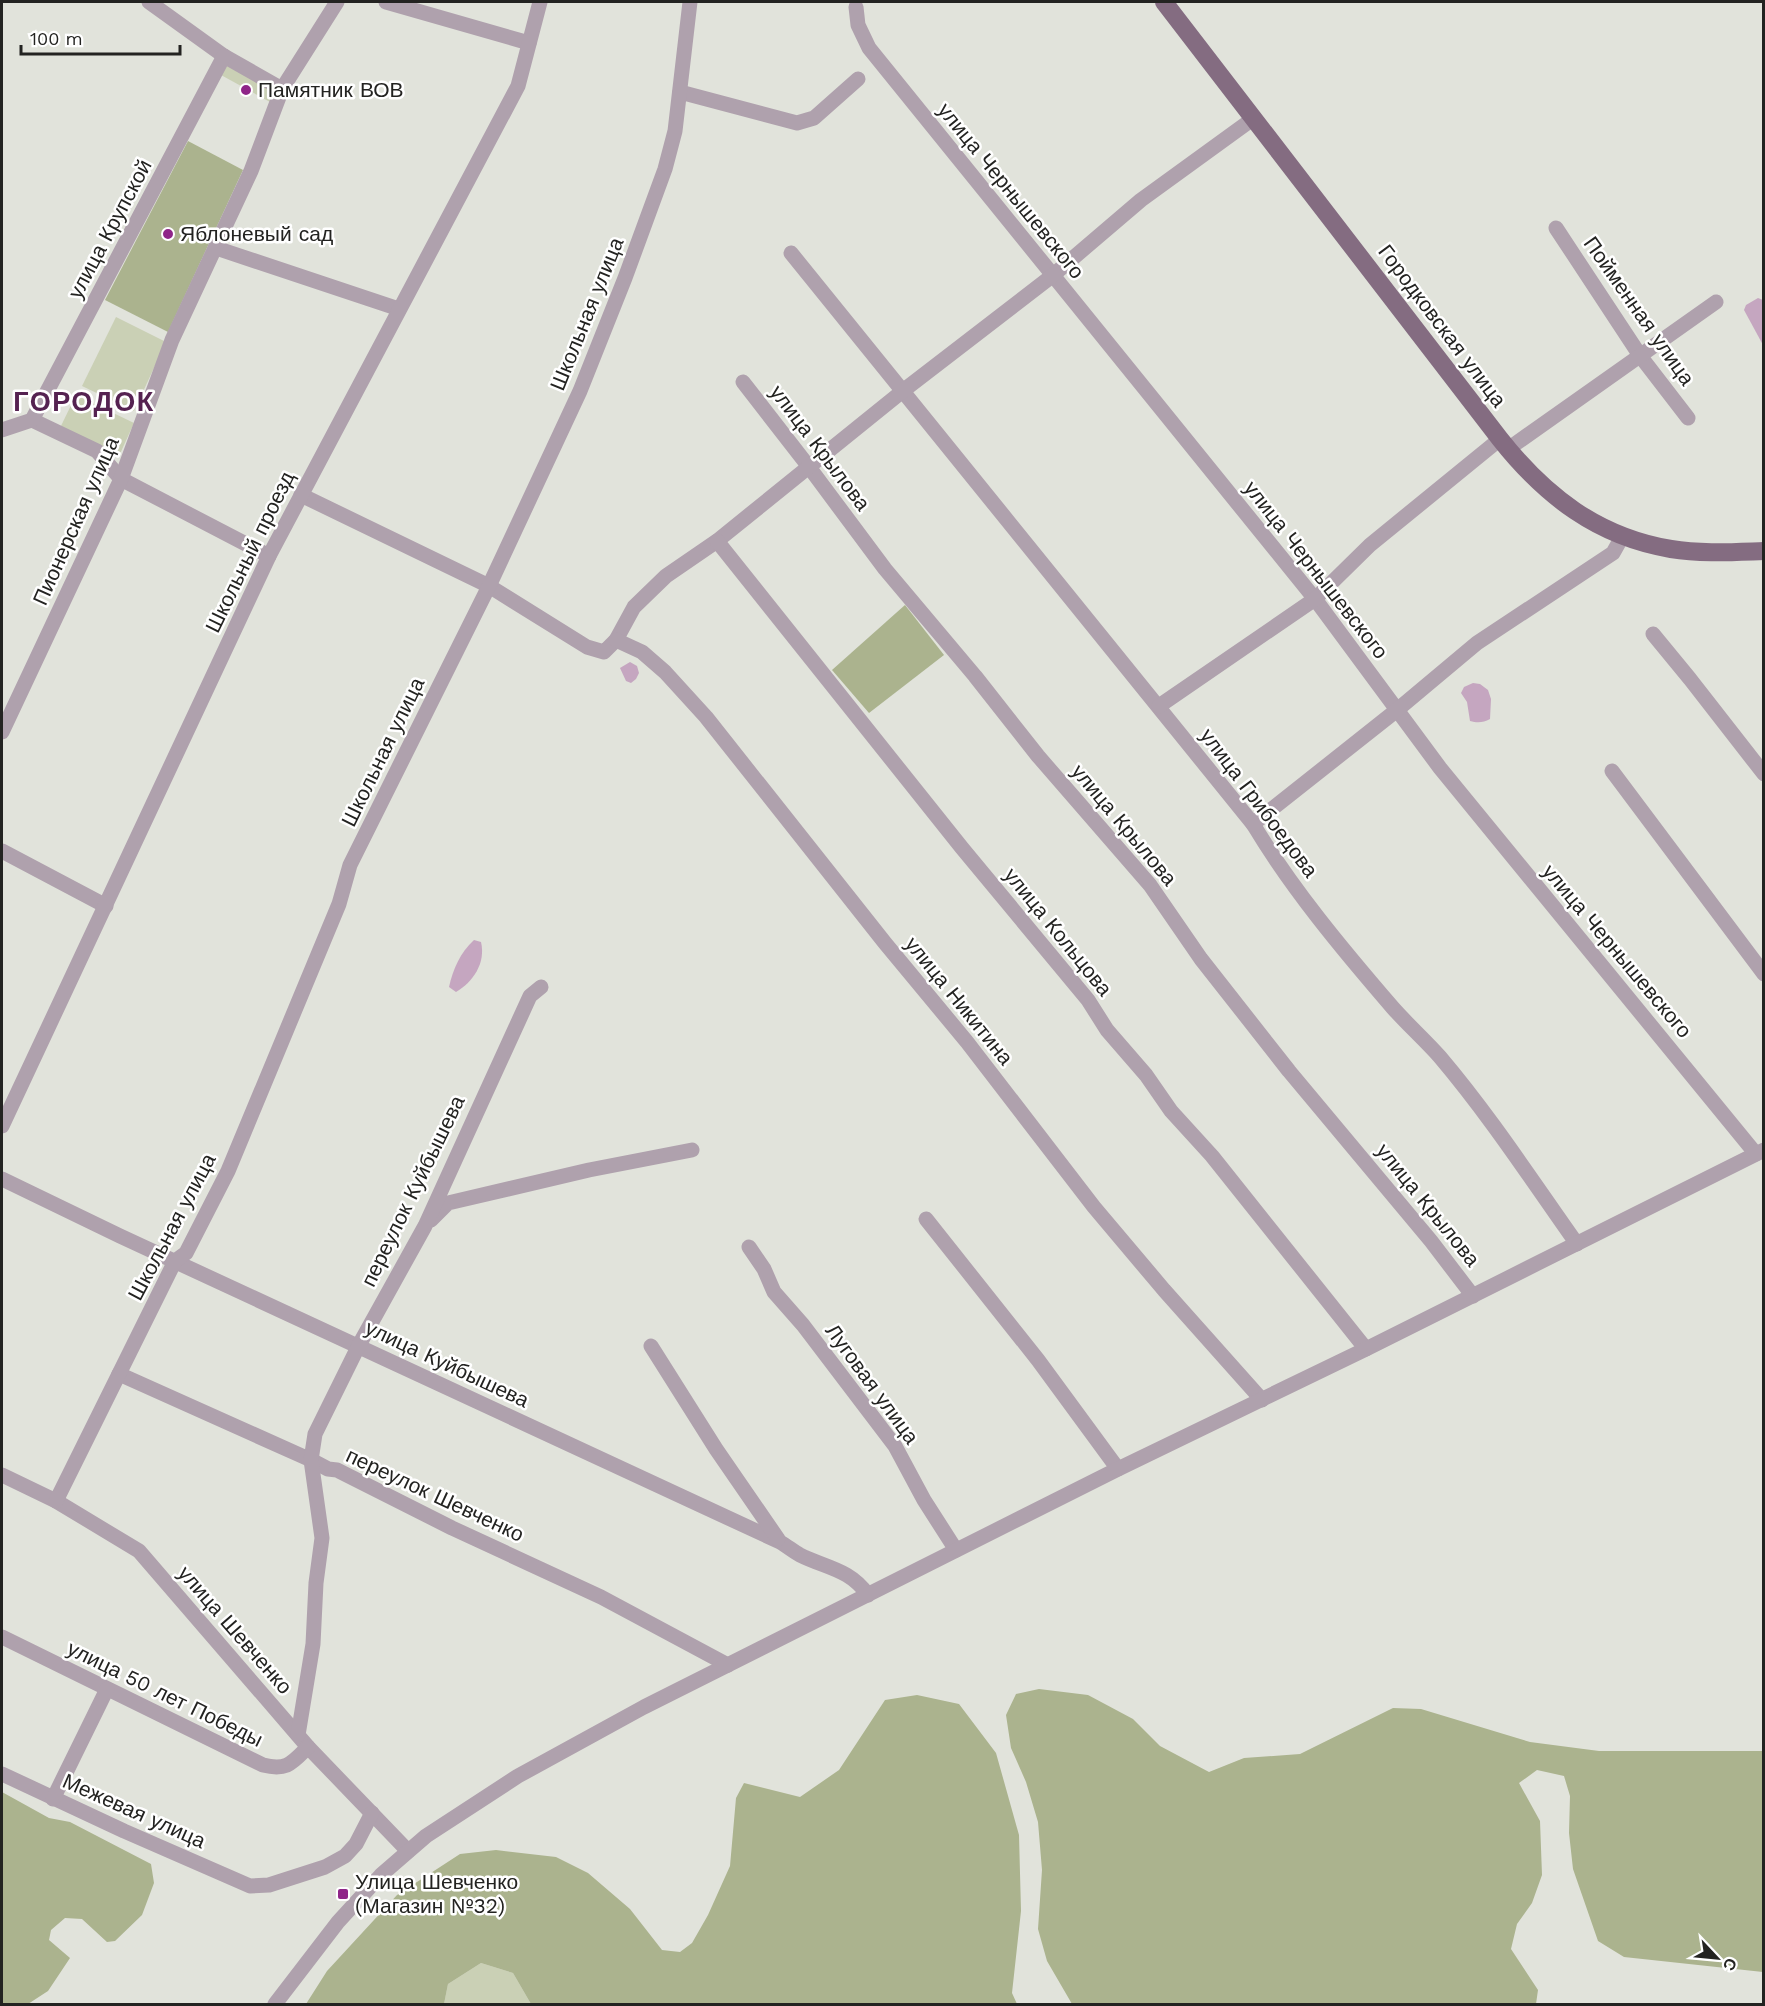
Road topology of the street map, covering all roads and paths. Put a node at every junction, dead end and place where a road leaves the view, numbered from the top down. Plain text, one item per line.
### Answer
1 (148, 2) edge
2 (337, 2) edge
3 (386, 2) edge
4 (540, 2) edge
5 (686, 2) edge
6 (1164, 2) edge
7 (856, 7) dead end
8 (529, 43) junction
9 (224, 56) junction
10 (858, 79) dead end
11 (282, 89) junction
12 (680, 92) junction
13 (1254, 118) junction
14 (1556, 228) dead end
15 (216, 248) junction
16 (791, 253) dead end
17 (1052, 276) junction
18 (1716, 302) dead end
19 (399, 309) junction
20 (1641, 357) junction
21 (743, 382) dead end
22 (904, 390) junction
23 (1688, 418) dead end
24 (32, 420) junction
25 (2, 430) edge
26 (1504, 444) junction
27 (809, 466) junction
28 (121, 479) junction
29 (301, 495) junction
30 (1622, 537) junction
31 (717, 541) junction
32 (1764, 551) edge
33 (269, 556) junction
34 (489, 586) junction
35 (1315, 599) junction
36 (1653, 634) dead end
37 (616, 639) junction
38 (1158, 706) junction
39 (1396, 710) junction
40 (2, 732) edge
41 (1612, 771) dead end
42 (1764, 774) edge
43 (1253, 824) junction
44 (2, 851) edge
45 (106, 906) junction
46 (1764, 974) edge
47 (541, 987) dead end
48 (2, 1126) edge
49 (692, 1150) dead end
50 (1760, 1152) edge
51 (2, 1179) edge
52 (926, 1219) dead end
53 (424, 1226) junction
54 (1577, 1244) junction
55 (749, 1247) dead end
56 (175, 1261) junction
57 (1473, 1296) junction
58 (359, 1346) junction
59 (651, 1346) dead end
60 (1366, 1349) junction
61 (119, 1374) junction
62 (1262, 1400) junction
63 (311, 1460) junction
64 (1118, 1469) junction
65 (2, 1475) edge
66 (56, 1501) junction
67 (780, 1542) junction
68 (956, 1550) junction
69 (868, 1594) junction
70 (2, 1637) edge
71 (728, 1665) junction
72 (107, 1689) junction
73 (303, 1741) junction
74 (2, 1774) edge
75 (53, 1799) junction
76 (372, 1814) junction
77 (408, 1851) junction
78 (275, 2004) edge

1 - 9 street
2 - 11 street, Пионерская улица
3 - 8 street
4 - 8 street, Школьный проезд
5 - 12 street, Школьная улица
6 - 13 main road, Городковская улица
7 - 17 street, улица Чернышевского
8 - 19 street, Школьный проезд
9 - 11 street
9 - 24 street, улица Крупской
10 - 12 street
11 - 15 street, Пионерская улица
12 - 34 street, Школьная улица
13 - 17 street
13 - 26 main road, Городковская улица
14 - 20 street, Пойменная улица
15 - 19 street
15 - 28 street, Пионерская улица
16 - 22 street, улица Грибоедова
17 - 22 street
17 - 35 street, улица Чернышевского
18 - 20 street
19 - 29 street, Школьный проезд
20 - 23 street, Пойменная улица
20 - 26 street
21 - 27 street, улица Крылова
22 - 27 street
22 - 38 street, улица Грибоедова
24 - 25 street
24 - 28 street
26 - 30 main road, Городковская улица
26 - 35 street
27 - 31 street
27 - 57 street, улица Крылова
28 - 33 street
28 - 40 street, Пионерская улица
29 - 33 street, Школьный проезд
29 - 34 street
30 - 32 main road, Городковская улица
30 - 39 street
31 - 37 street
31 - 60 street, улица Кольцова
33 - 45 street, Школьный проезд
34 - 37 street
34 - 56 street, Школьная улица
35 - 38 street
35 - 39 street, улица Чернышевского
36 - 42 street
37 - 62 street, улица Никитина
38 - 43 street, улица Грибоедова
39 - 43 street
39 - 50 street, улица Чернышевского
41 - 46 street
43 - 54 street, улица Грибоедова
44 - 45 street
45 - 48 street, Школьный проезд
47 - 53 street, переулок Куйбышева
49 - 53 street
50 - 54 street
51 - 56 street, улица Куйбышева
52 - 64 street
53 - 58 street, переулок Куйбышева
54 - 57 street
55 - 68 street, Луговая улица
56 - 58 street, улица Куйбышева
56 - 61 street, Школьная улица
57 - 60 street
58 - 63 street, переулок Куйбышева
58 - 67 street, улица Куйбышева
59 - 67 street
60 - 62 street
61 - 63 street, переулок Шевченко
61 - 66 street, Школьная улица
62 - 64 street
63 - 71 street, переулок Шевченко
63 - 73 street, переулок Куйбышева
64 - 68 street
65 - 66 street, улица Шевченко
66 - 73 street, улица Шевченко
67 - 69 street, улица Куйбышева
68 - 69 street
69 - 71 street
70 - 72 street, улица 50 лет Победы
71 - 77 street
72 - 73 street, улица 50 лет Победы
72 - 75 street
73 - 76 street, улица Шевченко
74 - 75 street, Межевая улица
75 - 76 street, Межевая улица
76 - 77 street, улица Шевченко
77 - 78 street

